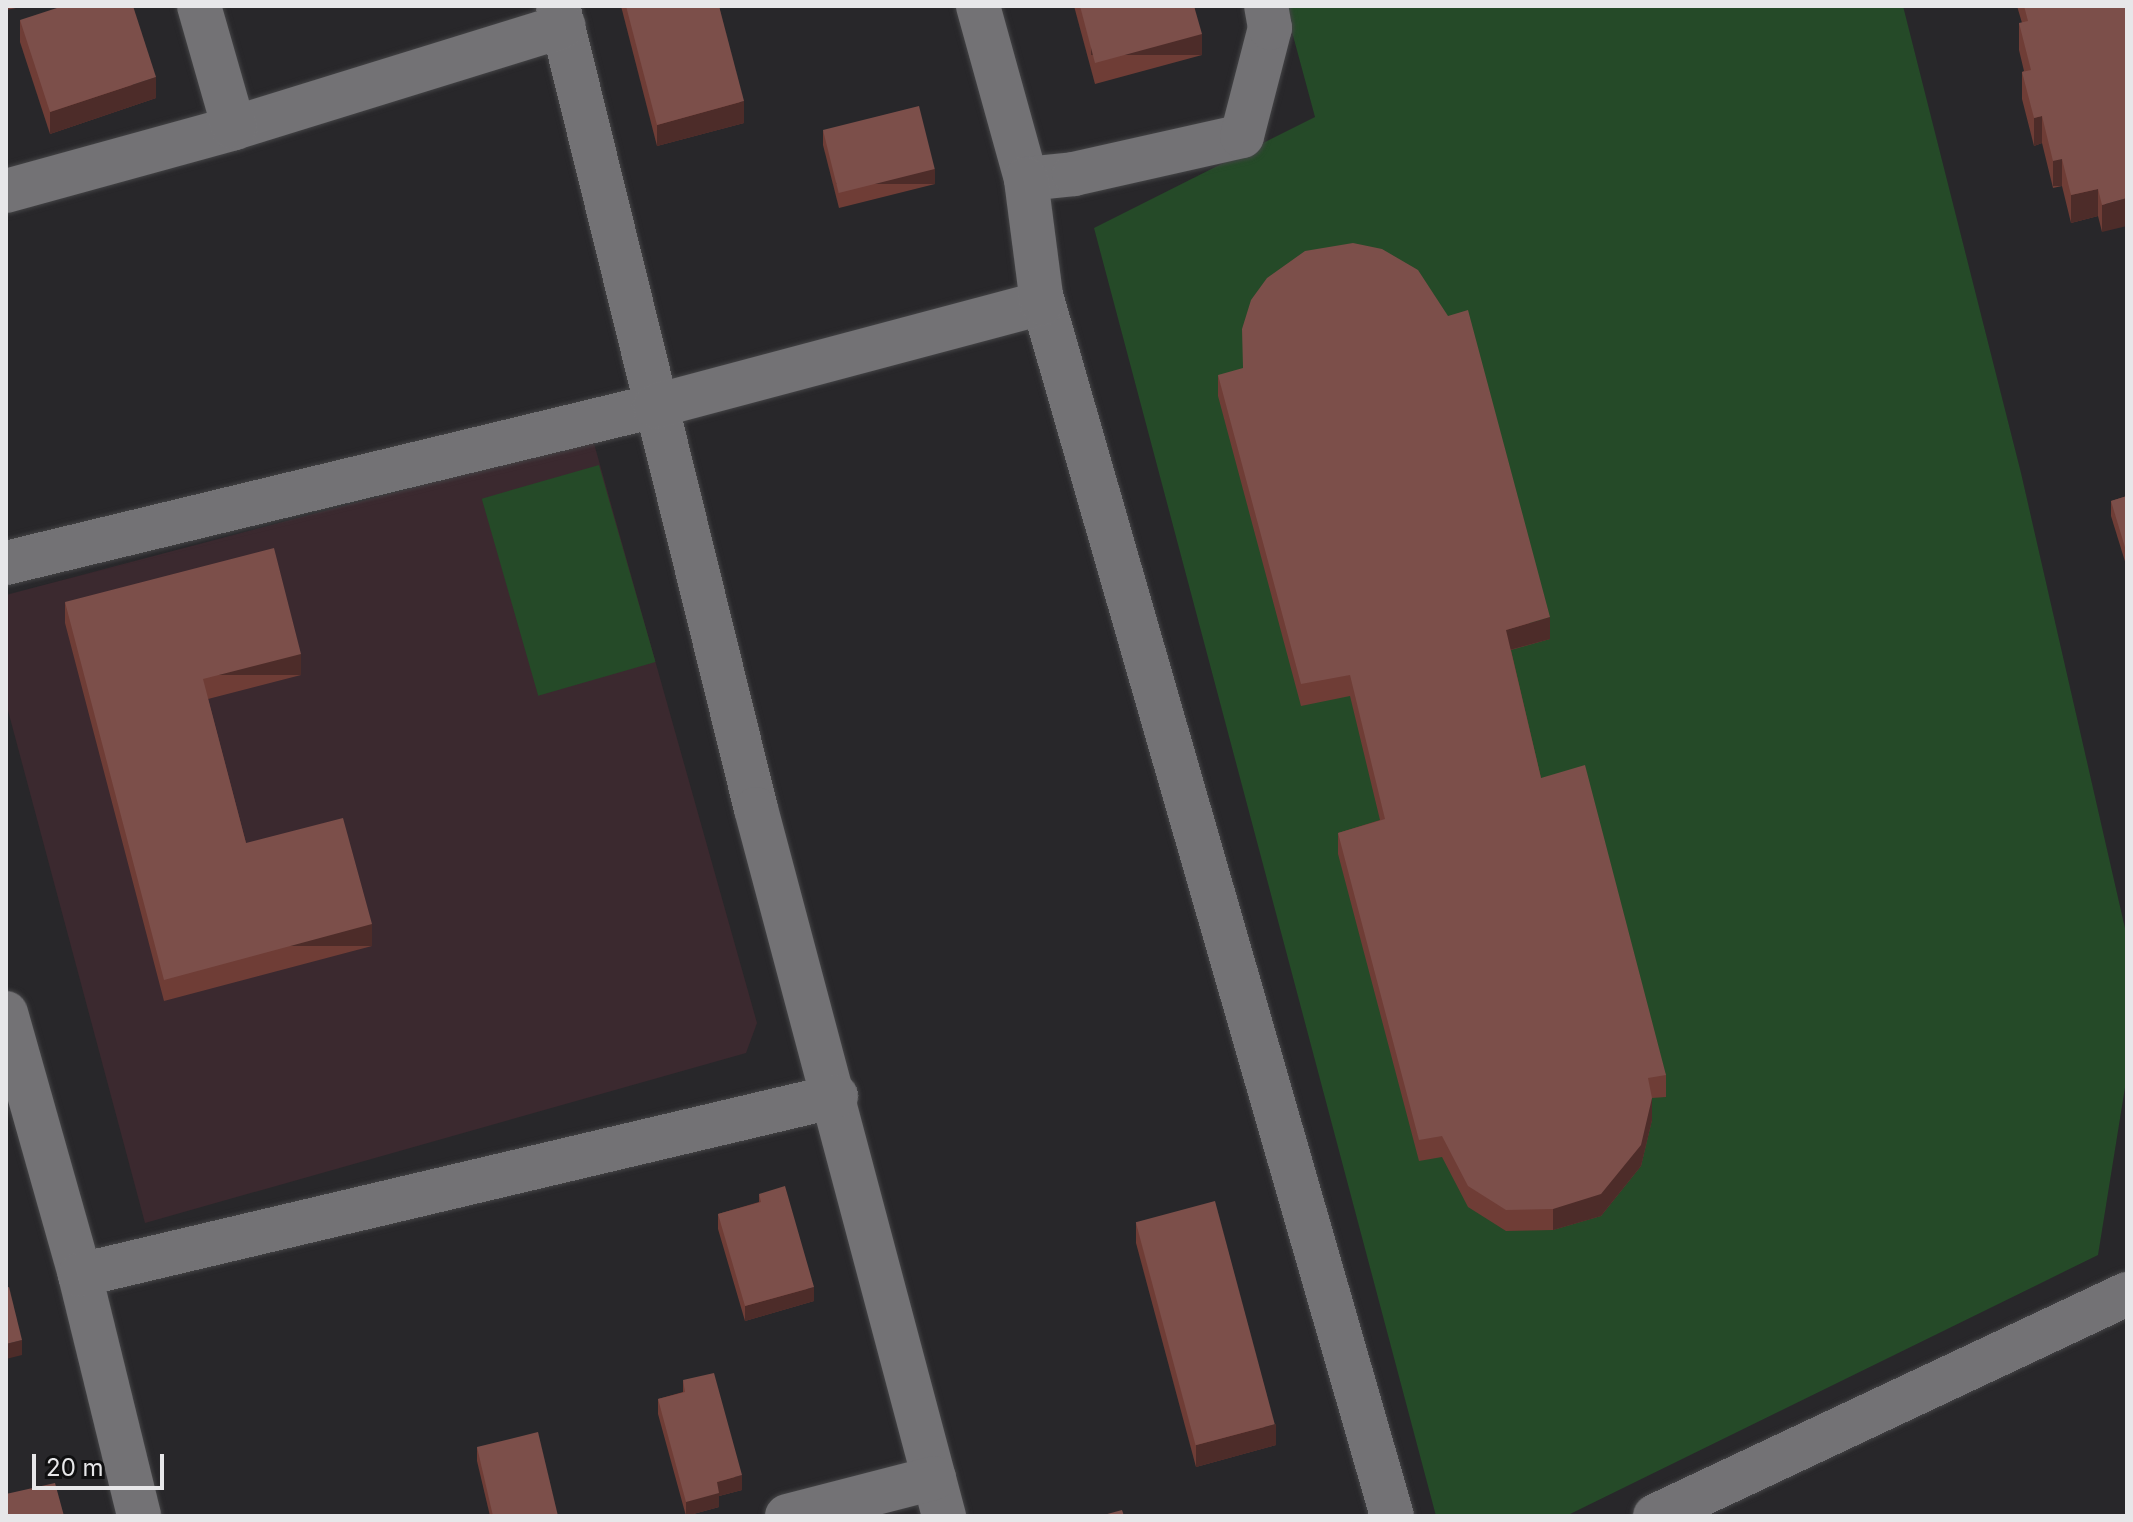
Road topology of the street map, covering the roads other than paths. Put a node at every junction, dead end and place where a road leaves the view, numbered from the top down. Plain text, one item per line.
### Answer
1 (199, 6) edge
2 (978, 6) edge
3 (1266, 6) edge
4 (561, 16) edge
5 (234, 128) junction
6 (1026, 179) junction
7 (6, 191) edge
8 (1041, 295) junction
9 (655, 406) junction
10 (6, 563) edge
11 (6, 1013) edge
12 (836, 1096) junction
13 (80, 1275) junction
14 (2127, 1294) edge
15 (939, 1497) edge
16 (139, 1516) edge
17 (787, 1516) edge
18 (1392, 1516) edge
19 (1655, 1516) edge

1 - 5 street
2 - 6 street
3 - 6 street
4 - 5 street
4 - 9 street
5 - 7 street
6 - 8 street
8 - 9 street
8 - 18 street
9 - 10 street
9 - 12 street
11 - 13 street
12 - 13 street
12 - 15 street
13 - 16 street
14 - 19 street
15 - 17 street

